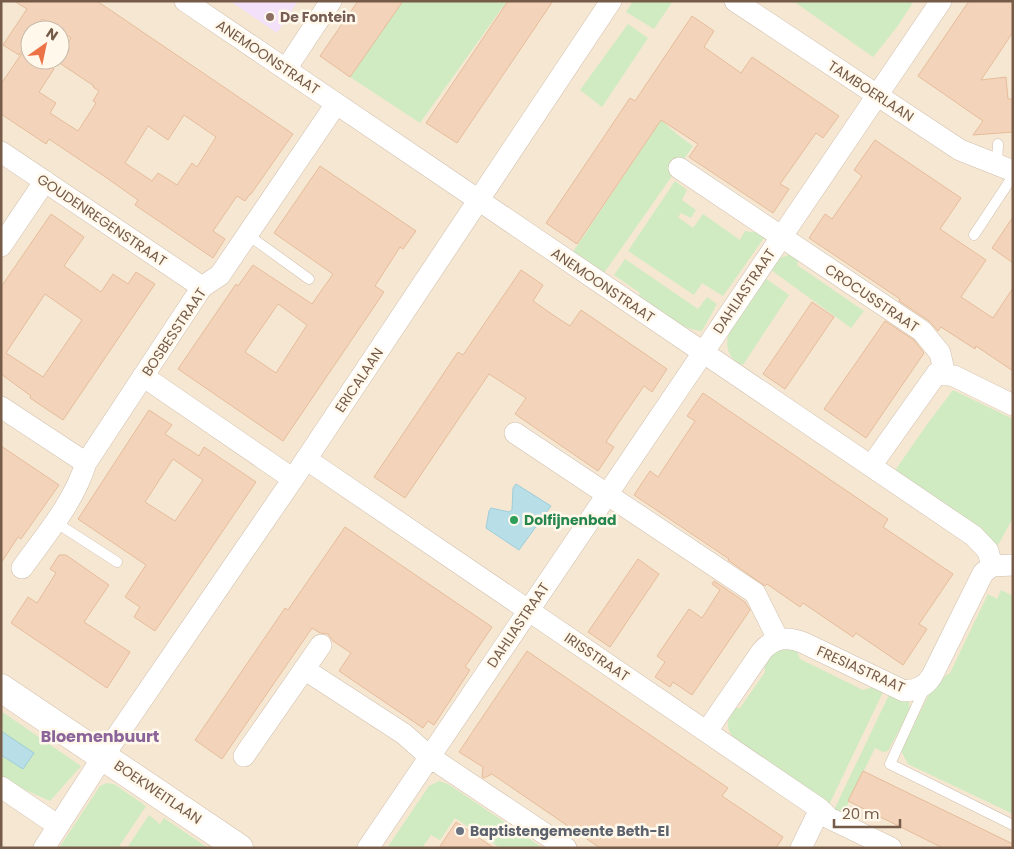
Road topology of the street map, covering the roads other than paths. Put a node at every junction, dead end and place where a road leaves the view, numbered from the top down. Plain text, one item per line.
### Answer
1 (185, 1) edge
2 (331, 1) edge
3 (611, 1) edge
4 (735, 1) edge
5 (941, 1) edge
6 (286, 70) junction
7 (877, 95) junction
8 (336, 104) junction
9 (1, 152) edge
10 (1005, 164) edge
11 (678, 168) dead end
12 (45, 181) junction
13 (478, 200) junction
14 (248, 235) junction
15 (974, 235) dead end
16 (781, 237) junction
17 (1, 246) edge
18 (309, 279) dead end
19 (202, 287) junction
20 (703, 352) junction
21 (945, 374) junction
22 (144, 376) junction
23 (1013, 405) edge
24 (1, 407) edge
25 (514, 433) dead end
26 (306, 459) junction
27 (86, 463) junction
28 (871, 466) junction
29 (293, 479) junction
30 (607, 494) junction
31 (54, 522) junction
32 (117, 562) dead end
33 (1003, 566) edge
34 (22, 568) dead end
35 (528, 610) junction
36 (778, 639) junction
37 (321, 645) dead end
38 (304, 669) junction
39 (1, 688) edge
40 (918, 689) junction
41 (707, 731) junction
42 (104, 755) junction
43 (244, 756) dead end
44 (430, 756) junction
45 (1, 787) edge
46 (820, 810) junction
47 (58, 825) junction
48 (1013, 825) edge
49 (44, 848) edge
50 (239, 848) edge
51 (368, 848) edge
52 (566, 848) edge
53 (801, 848) edge
54 (891, 848) edge

1 - 6 street, ANEMOONSTRAAT
2 - 6 street
3 - 13 street, ERICALAAN
4 - 7 street, TAMBOERLAAN
5 - 7 street, DAHLIASTRAAT
6 - 8 street, ANEMOONSTRAAT
7 - 10 street, TAMBOERLAAN
7 - 16 street, DAHLIASTRAAT
8 - 13 street, ANEMOONSTRAAT
8 - 14 street, BOSBESSTRAAT
9 - 12 street, GOUDENREGENSTRAAT
10 - 15 lane
11 - 16 street, DAHLIASTRAAT
12 - 17 street
12 - 19 street, GOUDENREGENSTRAAT
13 - 20 street, ANEMOONSTRAAT
13 - 26 street, ERICALAAN
14 - 18 lane
14 - 19 street, BOSBESSTRAAT
16 - 20 street, DAHLIASTRAAT
16 - 21 street, CROCUSSTRAAT
19 - 22 street, BOSBESSTRAAT
20 - 28 street, ANEMOONSTRAAT
20 - 30 street, DAHLIASTRAAT
21 - 23 street
21 - 28 street
22 - 27 street, BOSBESSTRAAT
22 - 29 street
24 - 27 street
25 - 30 street
26 - 29 street, ERICALAAN
26 - 35 street, IRISSTRAAT
27 - 31 street, BOSBESSTRAAT
28 - 33 street, ANEMOONSTRAAT
29 - 42 street, ERICALAAN
30 - 35 street, DAHLIASTRAAT
30 - 36 street
31 - 32 lane
31 - 34 street, BOSBESSTRAAT
33 - 40 street, FRESIASTRAAT
35 - 41 street, IRISSTRAAT
35 - 44 street, DAHLIASTRAAT
36 - 40 street, FRESIASTRAAT
36 - 41 street
37 - 38 street
38 - 43 street
38 - 44 street
39 - 42 street, BOEKWEITLAAN
40 - 48 lane
41 - 46 street, IRISSTRAAT
42 - 47 street, ERICALAAN
42 - 50 street, BOEKWEITLAAN
44 - 51 street, DAHLIASTRAAT
44 - 52 street
45 - 47 street
46 - 53 street
46 - 54 street, IRISSTRAAT
47 - 49 street, ERICALAAN

